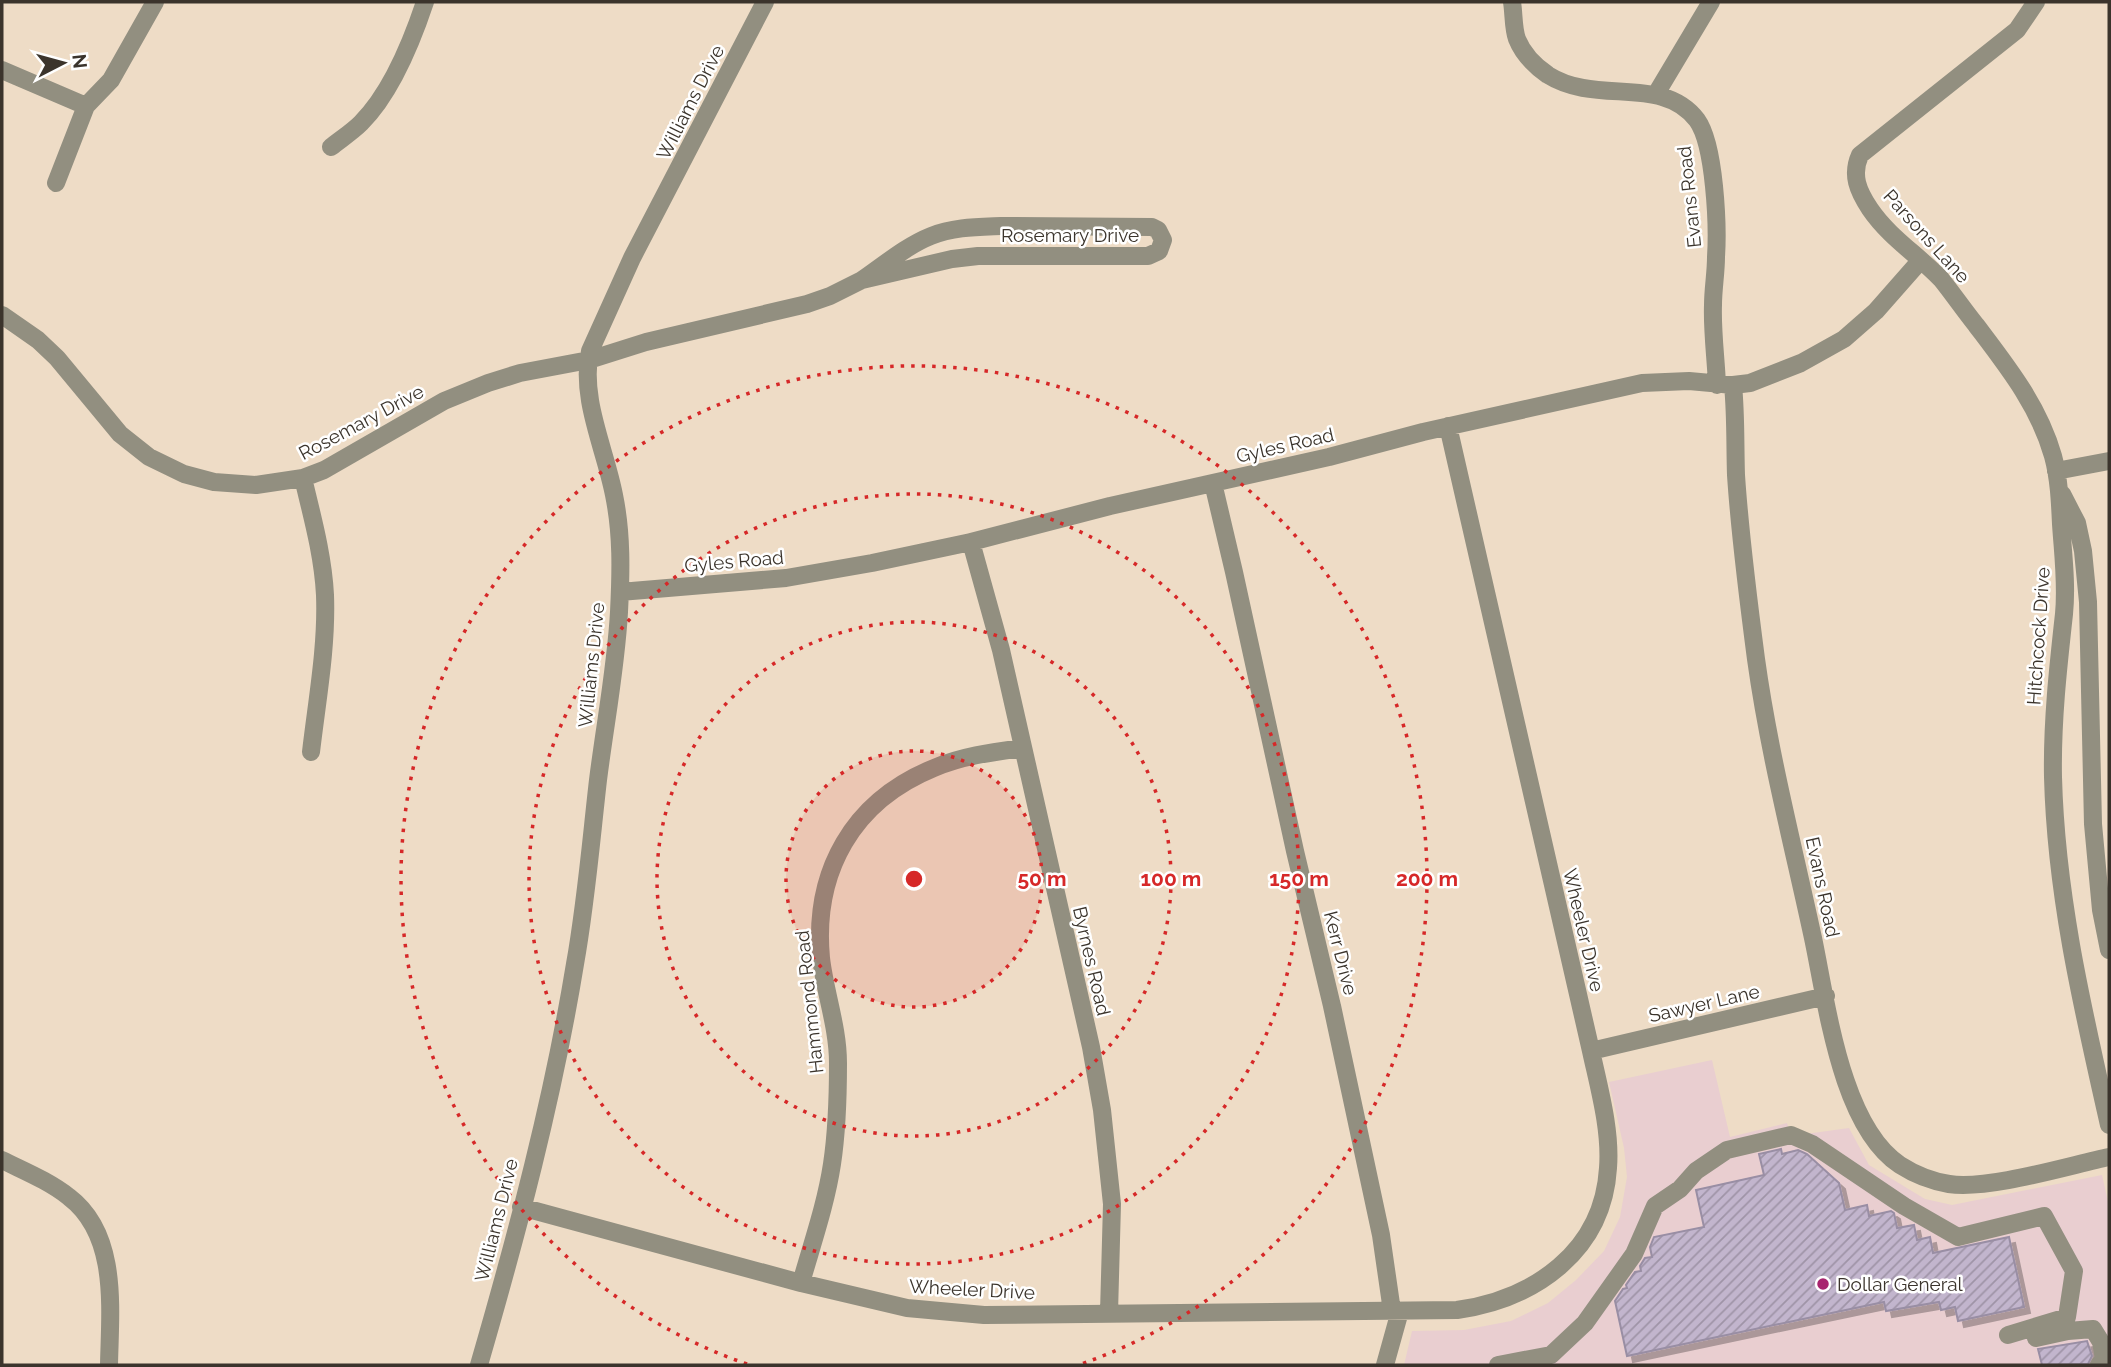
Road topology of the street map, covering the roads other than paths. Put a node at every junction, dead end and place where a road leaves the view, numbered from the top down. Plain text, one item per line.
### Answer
1 (155, 2) edge
2 (425, 2) edge
3 (765, 2) edge
4 (1512, 2) edge
5 (1711, 2) edge
6 (2036, 2) edge
7 (2, 70) edge
8 (1656, 94) junction
9 (86, 107) junction
10 (331, 147) dead end
11 (56, 183) dead end
12 (1920, 261) junction
13 (862, 279) junction
14 (2, 315) edge
15 (589, 360) junction
16 (1725, 385) junction
17 (1448, 426) junction
18 (2109, 461) edge
19 (303, 478) junction
20 (2057, 480) junction
21 (1213, 483) junction
22 (971, 542) junction
23 (620, 592) junction
24 (1022, 748) junction
25 (312, 752) dead end
26 (2109, 950) edge
27 (1826, 996) junction
28 (1591, 1051) junction
29 (2109, 1125) edge
30 (2109, 1157) edge
31 (2, 1160) edge
32 (521, 1206) junction
33 (802, 1283) junction
34 (1396, 1311) junction
35 (1109, 1314) junction
36 (109, 1365) edge
37 (479, 1365) edge
38 (1385, 1365) edge
39 (1498, 1365) edge
40 (2099, 1365) edge

1 - 9 street
2 - 10 street
3 - 15 street, Williams Drive
4 - 8 street
5 - 8 street
6 - 12 street, Parsons Lane
7 - 9 street
8 - 16 street, Evans Road
9 - 11 street
12 - 16 street, Gyles Road
12 - 20 street, Parsons Lane
13 - 13 street, Rosemary Drive
13 - 15 street, Rosemary Drive
14 - 19 street, Rosemary Drive
15 - 19 street, Rosemary Drive
15 - 23 street, Williams Drive
16 - 17 street, Gyles Road
16 - 27 street, Evans Road
17 - 21 street, Gyles Road
17 - 28 street, Wheeler Drive
18 - 20 street
19 - 25 street
20 - 26 street
20 - 29 street, Hitchcock Drive
21 - 22 street, Gyles Road
21 - 34 street, Kerr Drive
22 - 23 street, Gyles Road
22 - 24 street, Byrnes Road
23 - 32 street, Williams Drive
24 - 33 street, Hammond Road
24 - 35 street, Byrnes Road
27 - 28 street, Sawyer Lane
27 - 30 street, Evans Road
28 - 34 street, Wheeler Drive
31 - 36 street
32 - 33 street, Wheeler Drive
32 - 37 street, Williams Drive
33 - 35 street, Wheeler Drive
34 - 35 street, Wheeler Drive
34 - 38 street, Kerr Drive
39 - 40 street

